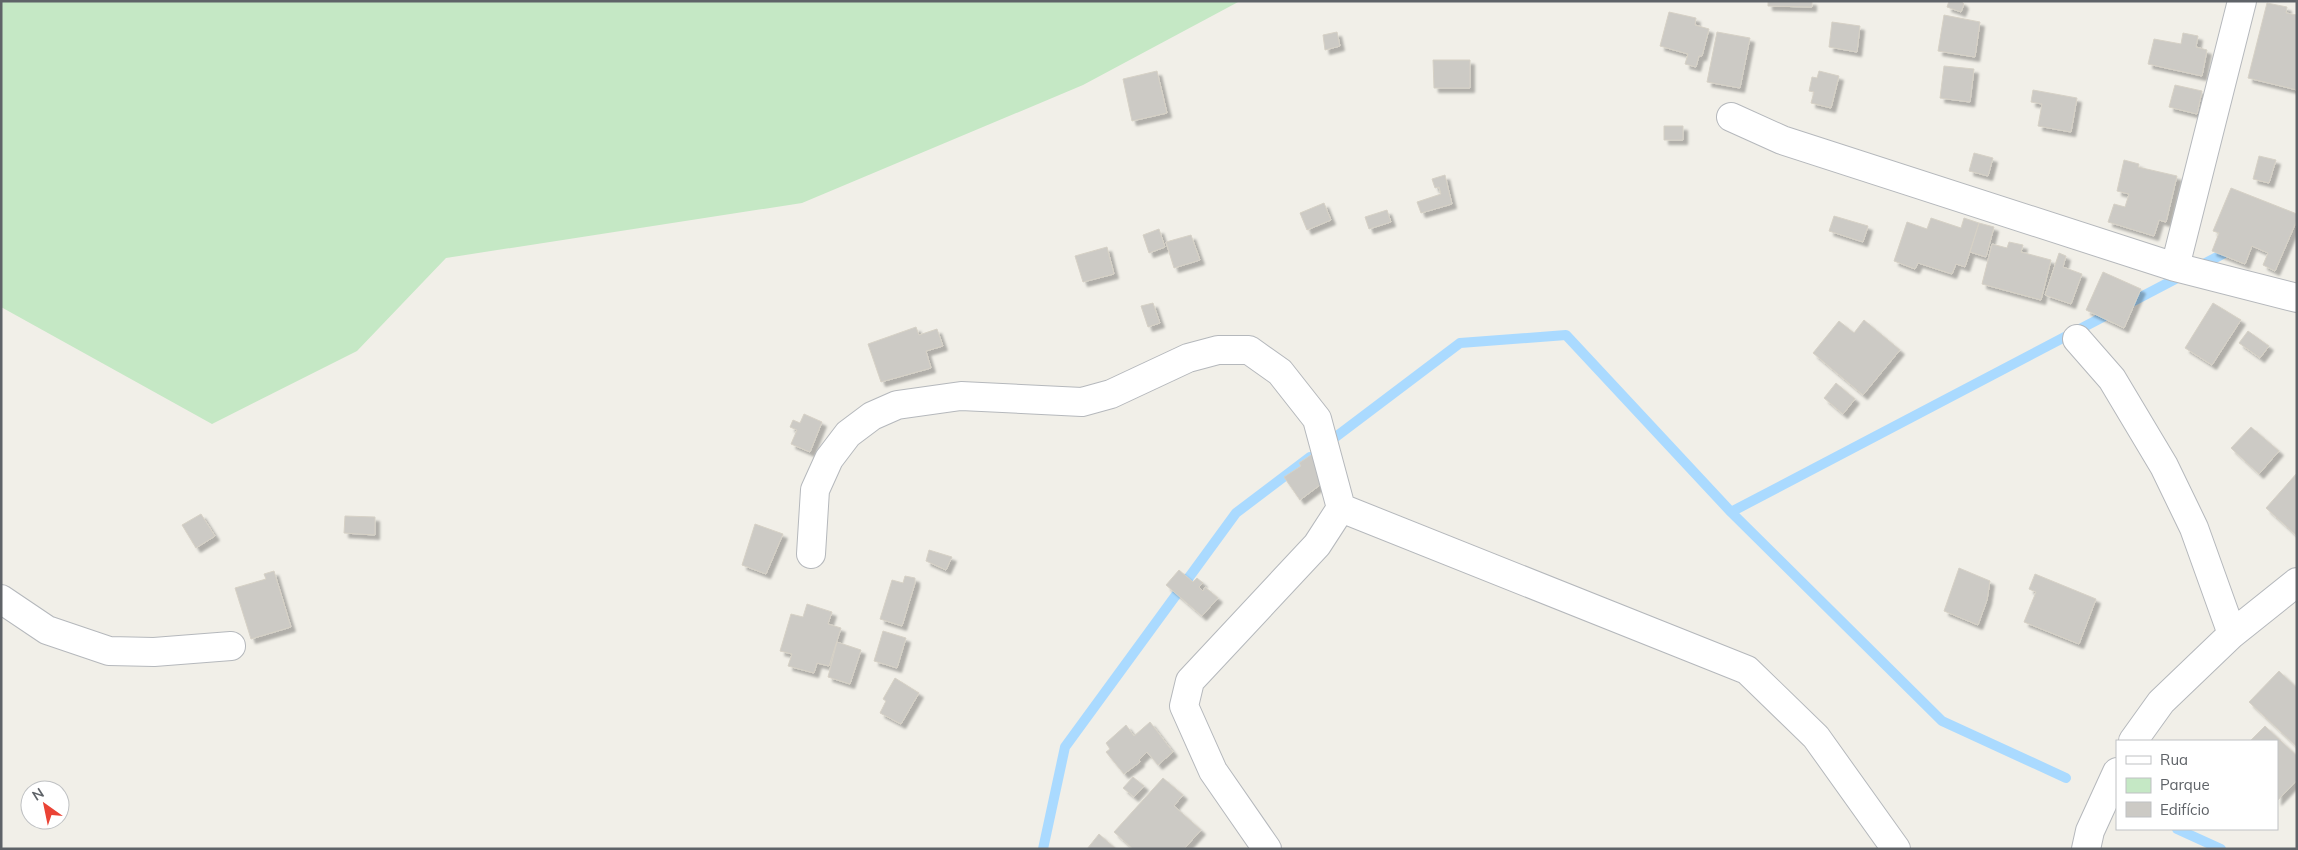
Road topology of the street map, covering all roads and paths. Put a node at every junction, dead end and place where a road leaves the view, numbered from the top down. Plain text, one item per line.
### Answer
1 (2242, 1) edge
2 (1732, 116) dead end
3 (2175, 267) junction
4 (2297, 298) edge
5 (2077, 339) dead end
6 (1341, 508) junction
7 (811, 554) dead end
8 (2297, 582) edge
9 (1, 599) edge
10 (2232, 634) junction
11 (231, 646) dead end
12 (2134, 740) edge
13 (2116, 774) edge
14 (1267, 849) edge
15 (1896, 849) edge
16 (2086, 849) edge

1 - 3 street
2 - 3 street
3 - 4 street
5 - 10 street
6 - 7 street
6 - 14 street
6 - 15 street
8 - 10 street
9 - 11 street
10 - 12 street
13 - 16 street

